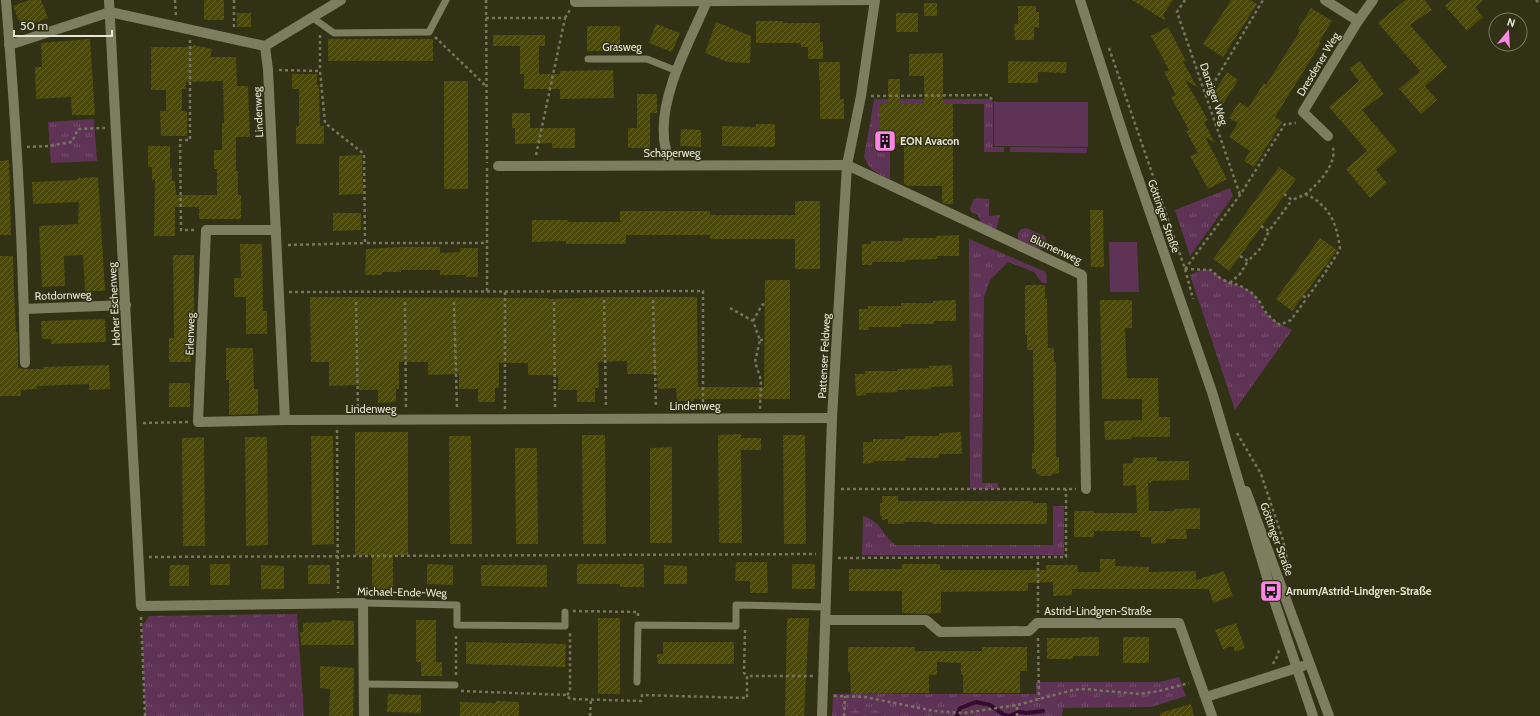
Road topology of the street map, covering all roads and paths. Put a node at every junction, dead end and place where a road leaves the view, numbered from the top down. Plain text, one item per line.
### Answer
1 (109, 0) edge
2 (234, 0) edge
3 (341, 0) edge
4 (446, 0) edge
5 (486, 0) edge
6 (575, 0) edge
7 (875, 0) edge
8 (1080, 0) edge
9 (1185, 0) edge
10 (1263, 0) edge
11 (1325, 0) edge
12 (1374, 0) edge
13 (1536, 0) edge
14 (6, 1) edge
15 (707, 1) edge
16 (1540, 4) edge
17 (110, 12) junction
18 (486, 18) junction
19 (317, 21) junction
20 (1358, 21) junction
21 (190, 30) junction
22 (429, 32) junction
23 (234, 39) junction
24 (1108, 45) dead end
25 (9, 46) junction
26 (265, 46) junction
27 (588, 59) dead end
28 (268, 70) junction
29 (320, 71) junction
30 (677, 71) junction
31 (486, 86) junction
32 (861, 96) junction
33 (1206, 96) junction
34 (994, 102) dead end
35 (1296, 123) dead end
36 (116, 128) junction
37 (1328, 136) joint
38 (16, 148) junction
39 (670, 164) junction
40 (534, 165) junction
41 (847, 165) junction
42 (498, 166) dead end
43 (1284, 194) dead end
44 (1306, 194) junction
45 (1240, 195) junction
46 (1292, 200) junction
47 (1262, 226) dead end
48 (206, 230) junction
49 (276, 230) junction
50 (1269, 232) junction
51 (365, 243) junction
52 (487, 243) junction
53 (276, 245) junction
54 (1240, 256) dead end
55 (1248, 261) junction
56 (1185, 269) junction
57 (1230, 283) junction
58 (279, 292) junction
59 (487, 292) junction
60 (505, 292) junction
61 (604, 300) dead end
62 (653, 300) dead end
63 (356, 302) dead end
64 (405, 302) dead end
65 (454, 302) dead end
66 (554, 302) dead end
67 (1194, 302) dead end
68 (765, 304) dead end
69 (126, 305) junction
70 (730, 308) dead end
71 (24, 309) junction
72 (753, 320) junction
73 (760, 340) junction
74 (764, 340) dead end
75 (25, 363) dead end
76 (703, 418) junction
77 (760, 418) junction
78 (832, 418) junction
79 (606, 419) junction
80 (656, 419) junction
81 (284, 420) junction
82 (406, 420) junction
83 (457, 420) junction
84 (505, 420) junction
85 (556, 420) junction
86 (337, 421) junction
87 (359, 421) junction
88 (198, 422) junction
89 (132, 423) junction
90 (1237, 430) dead end
91 (1227, 439) junction
92 (830, 489) junction
93 (1066, 489) junction
94 (1086, 489) joint
95 (827, 556) junction
96 (338, 557) junction
97 (139, 558) junction
98 (1038, 558) junction
99 (1291, 579) dead end
100 (338, 603) junction
101 (363, 603) junction
102 (141, 606) junction
103 (826, 607) junction
104 (565, 612) joint
105 (826, 620) junction
106 (1037, 623) junction
107 (457, 625) junction
108 (638, 625) junction
109 (565, 626) junction
110 (745, 628) dead end
111 (1285, 635) junction
112 (1310, 664) junction
113 (1269, 666) dead end
114 (1297, 668) junction
115 (747, 676) junction
116 (824, 676) junction
117 (1199, 680) junction
118 (637, 682) dead end
119 (364, 684) junction
120 (456, 685) junction
121 (567, 695) junction
122 (823, 696) junction
123 (845, 696) junction
124 (1206, 697) junction
125 (1039, 699) junction
126 (591, 700) junction
127 (1017, 705) junction
128 (145, 716) edge
129 (364, 716) edge
130 (590, 716) edge
131 (822, 716) edge
132 (844, 716) edge
133 (1017, 716) edge
134 (1212, 716) edge
135 (1313, 716) edge
136 (1329, 716) edge

1 - 17 street, Hoher Eschenweg
2 - 23 path
3 - 19 street
4 - 22 lane
5 - 18 path
6 - 15 street
7 - 15 street
7 - 32 street, Pattenser Feldweg
8 - 91 street, Göttinger Straße
9 - 33 path, Danziger Weg
10 - 33 path
11 - 20 street
12 - 20 street, Dresdener Weg
13 - 16 path
14 - 25 street, Rotdornweg
15 - 30 street
17 - 21 street
17 - 25 street
17 - 36 street, Hoher Eschenweg
18 - 31 path
18 - 40 path
19 - 22 lane
19 - 26 street
19 - 29 path
20 - 37 street, Dresdener Weg
21 - 23 street
21 - 48 path
22 - 31 path
23 - 26 street
24 - 56 path
25 - 38 street, Rotdornweg
26 - 28 street, Lindenweg
27 - 30 lane, Grasweg
28 - 29 path
28 - 49 street, Lindenweg
29 - 51 path
30 - 39 street
31 - 52 path
32 - 34 path
32 - 41 street, Pattenser Feldweg
33 - 45 path, Danziger Weg
35 - 45 path
36 - 38 path
36 - 69 street, Hoher Eschenweg
37 - 44 path
38 - 71 street, Rotdornweg
39 - 40 street, Schaperweg
39 - 41 street, Schaperweg
40 - 42 street, Schaperweg
41 - 78 street, Pattenser Feldweg
41 - 94 street, Blumenweg
43 - 46 path
44 - 46 path
44 - 57 path
45 - 56 path
46 - 50 path
47 - 50 path
48 - 49 street
48 - 88 street, Erlenweg
49 - 53 street, Lindenweg
50 - 55 path
51 - 52 path
51 - 53 path
52 - 59 path
53 - 58 street, Lindenweg
54 - 55 path
55 - 57 path
56 - 57 path
56 - 67 path
58 - 59 path
58 - 81 street, Lindenweg
59 - 60 path
60 - 76 path
60 - 84 path
61 - 79 path
62 - 80 path
63 - 87 path
64 - 82 path
65 - 83 path
66 - 85 path
68 - 72 path
69 - 71 street, Rotdornweg
69 - 89 street, Hoher Eschenweg
70 - 72 path
71 - 75 street, Rotdornweg
72 - 73 path
73 - 74 path
73 - 77 path
76 - 77 street, Lindenweg
76 - 80 street, Lindenweg
77 - 78 street, Lindenweg
78 - 92 street, Pattenser Feldweg
79 - 80 street, Lindenweg
79 - 85 street, Lindenweg
81 - 86 street, Lindenweg
81 - 88 street
82 - 83 street, Lindenweg
82 - 87 street, Lindenweg
83 - 84 street, Lindenweg
84 - 85 street, Lindenweg
86 - 87 street, Lindenweg
86 - 96 path
88 - 89 path
89 - 97 street, Hoher Eschenweg
90 - 99 path
91 - 111 street, Göttinger Straße
91 - 112 street, Göttinger Straße
92 - 93 path
92 - 95 street, Pattenser Feldweg
93 - 94 path
93 - 98 path
95 - 96 path
95 - 98 path
95 - 103 street, Pattenser Feldweg
96 - 97 path
96 - 100 path
97 - 102 street, Hoher Eschenweg
98 - 106 path
100 - 101 street, Michael-Ende-Weg
100 - 102 street, Michael-Ende-Weg
101 - 107 lane, Michael-Ende-Weg
101 - 119 street
102 - 128 path
103 - 105 street, Pattenser Feldweg
103 - 108 lane
104 - 108 path
104 - 109 lane
105 - 106 street, Astrid-Lindgren-Straße
105 - 116 street, Pattenser Feldweg
106 - 117 street, Astrid-Lindgren-Straße
106 - 125 path
107 - 109 lane
107 - 120 path
108 - 118 lane
109 - 121 path
110 - 115 path
111 - 113 path
111 - 114 street, Göttinger Straße
112 - 114 street
112 - 136 street, Göttinger Straße
114 - 124 street
114 - 135 street, Göttinger Straße
115 - 116 path
115 - 126 path
116 - 122 street, Pattenser Feldweg
117 - 124 street, Astrid-Lindgren-Straße
117 - 125 path
119 - 120 lane
119 - 129 street
120 - 121 path
121 - 126 path
122 - 123 path
122 - 131 street, Pattenser Feldweg
123 - 127 path
123 - 132 path
124 - 134 street, Astrid-Lindgren-Straße
125 - 127 path
126 - 130 path
127 - 133 path

